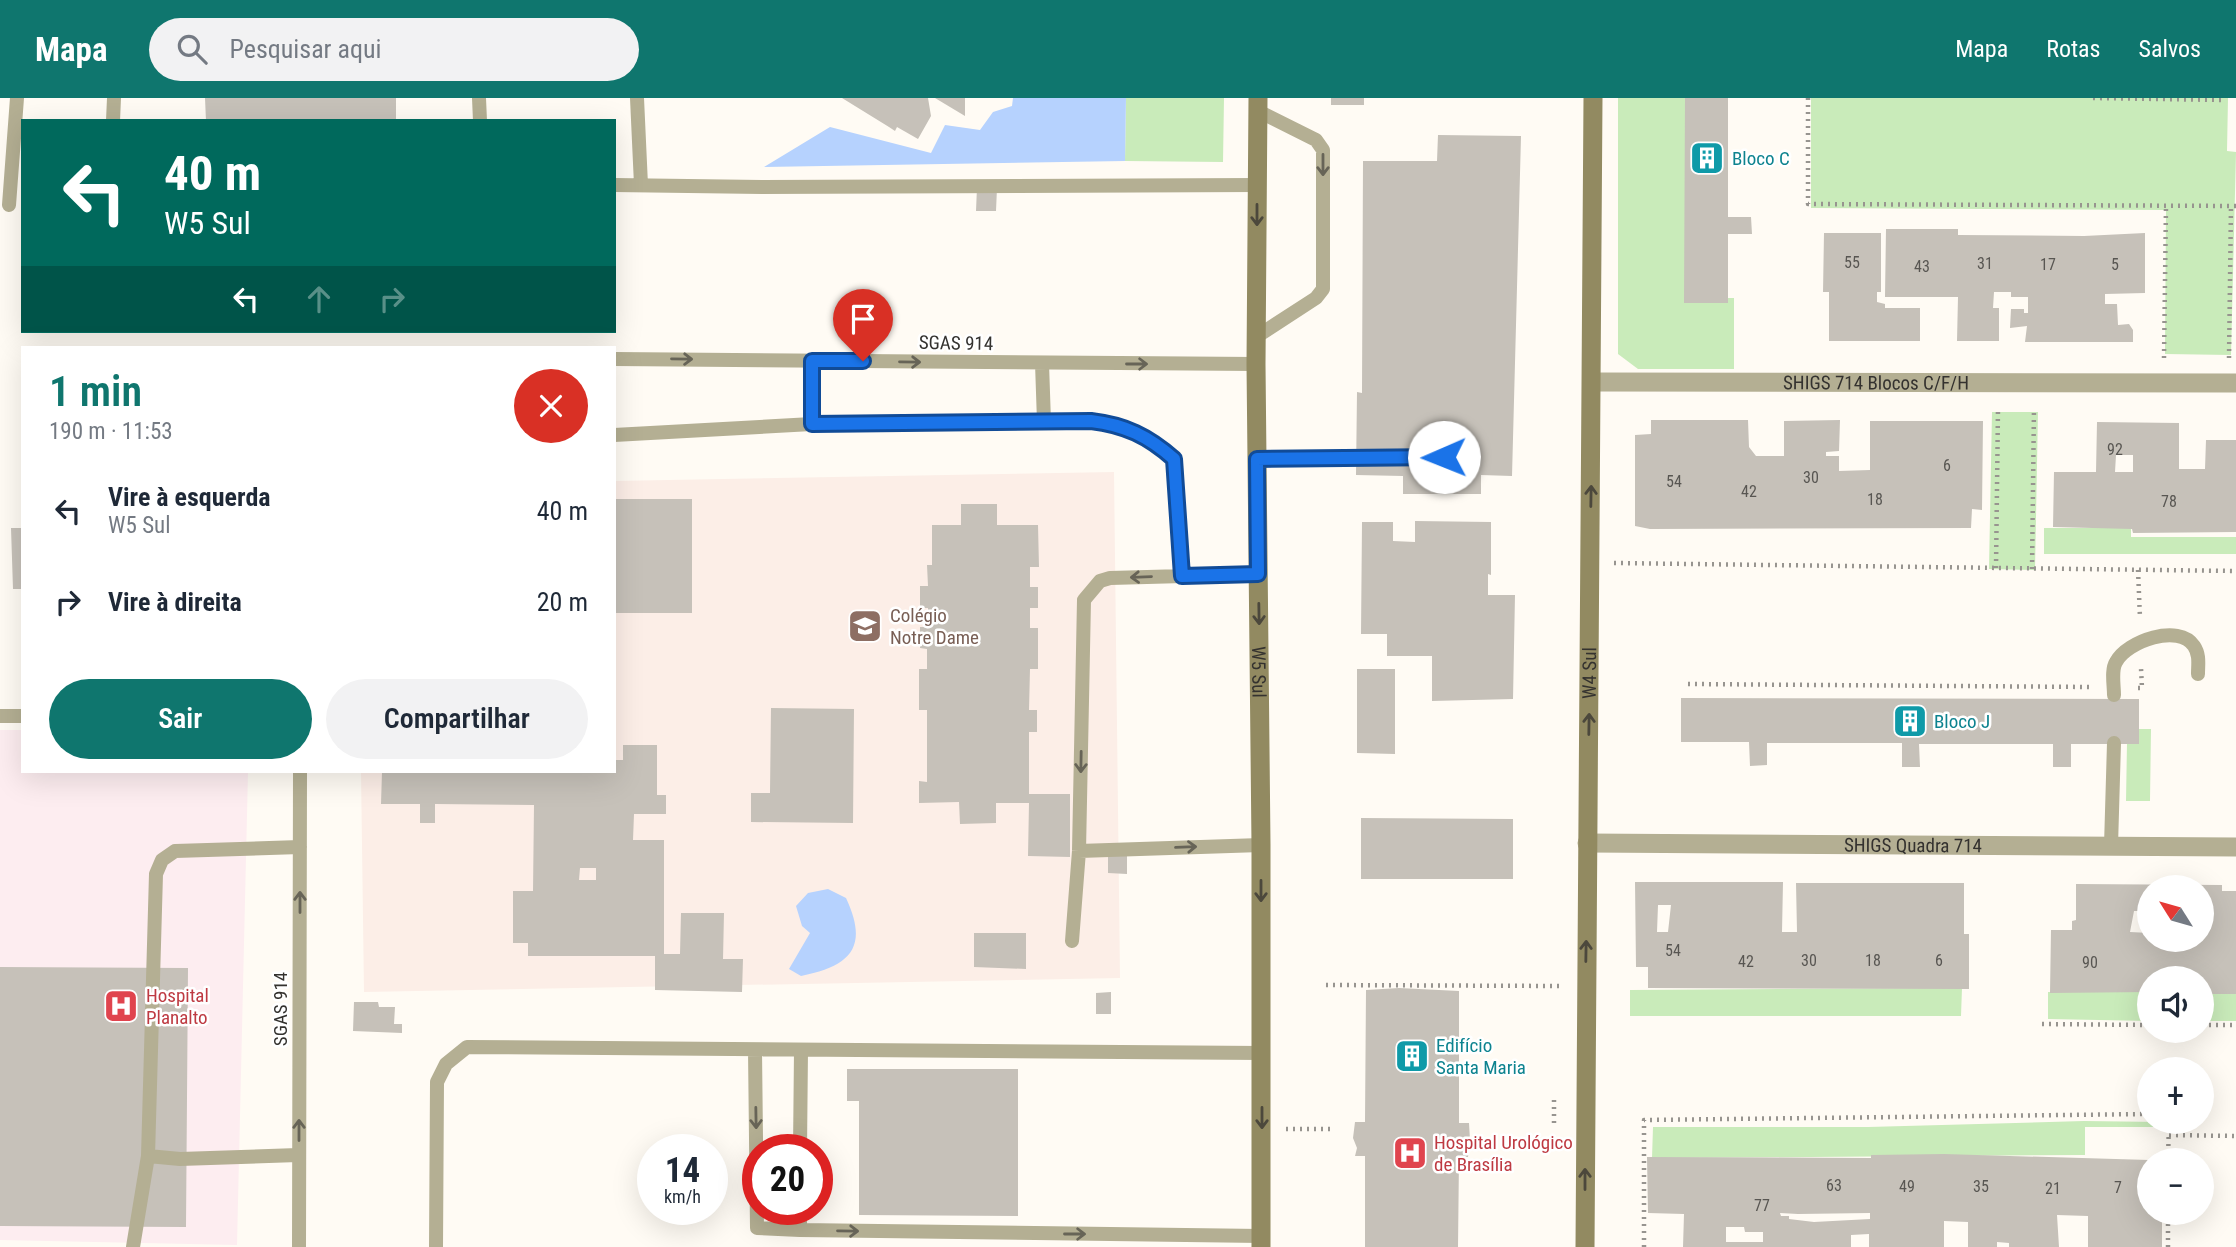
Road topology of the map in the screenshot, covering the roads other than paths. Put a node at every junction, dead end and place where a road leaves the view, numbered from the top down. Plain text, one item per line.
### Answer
1 (17, 98) edge
2 (114, 98) edge
3 (479, 98) edge
4 (637, 98) edge
5 (1593, 98) edge
6 (1258, 105) edge
7 (113, 119) edge
8 (480, 119) edge
9 (616, 185) edge
10 (641, 185) junction
11 (1257, 185) junction
12 (11, 205) edge
13 (1256, 337) junction
14 (616, 359) edge
15 (812, 361) junction
16 (1042, 363) junction
17 (1256, 364) junction
18 (1592, 382) junction
19 (2236, 383) edge
20 (1044, 422) junction
21 (812, 424) junction
22 (616, 435) edge
23 (1444, 457) dead end
24 (1257, 459) junction
25 (1258, 574) junction
26 (1182, 576) junction
27 (2198, 674) dead end
28 (2114, 691) road end
29 (0, 716) edge
30 (21, 716) edge
31 (2114, 743) dead end
32 (300, 773) edge
33 (1587, 843) junction
34 (1261, 845) junction
35 (2112, 846) junction
36 (2236, 847) edge
37 (300, 848) junction
38 (1079, 851) junction
39 (1072, 942) dead end
40 (755, 1050) junction
41 (801, 1050) junction
42 (1262, 1053) junction
43 (800, 1134) edge
44 (298, 1155) junction
45 (148, 1156) junction
46 (800, 1225) edge
47 (800, 1230) junction
48 (1261, 1241) edge
49 (133, 1247) edge
50 (299, 1247) edge
51 (436, 1247) edge
52 (1585, 1247) edge

1 - 12 lane
2 - 7 lane
3 - 8 lane
4 - 10 lane
5 - 18 main road, W4 Sul
6 - 11 main road, W5 Sul
6 -> 13 lane
9 - 10 lane
10 - 11 lane
11 -> 13 main road, W5 Sul
13 - 17 main road, W5 Sul
14 -> 15 lane, SGAS 914
15 -> 16 lane, SGAS 914
15 - 21 lane
16 -> 17 lane, SGAS 914
16 - 20 lane
17 - 24 main road, W5 Sul
18 - 19 street, SHIGS 714 Blocos C/F/H
33 -> 18 main road, W4 Sul
20 - 21 lane
20 - 26 lane
21 - 22 lane
23 - 24 lane
24 - 25 main road, W5 Sul
25 - 26 lane
25 -> 34 main road, W5 Sul
26 -> 38 lane
27 - 28 lane
29 - 30 lane
31 - 35 lane
32 - 37 lane, SGAS 914
33 - 35 street, SHIGS Quadra 714
52 -> 33 main road, W4 Sul
38 -> 34 lane
34 -> 42 main road, W5 Sul
35 - 36 street, SHIGS Quadra 714
44 -> 37 lane, SGAS 914
37 - 45 lane
38 - 39 lane
40 - 41 lane
40 -> 47 lane
40 - 51 lane
41 - 42 lane
41 - 43 lane
42 -> 48 main road, W5 Sul
44 - 45 lane
44 - 50 lane, SGAS 914
45 - 49 lane
46 - 47 lane
47 -> 48 lane

